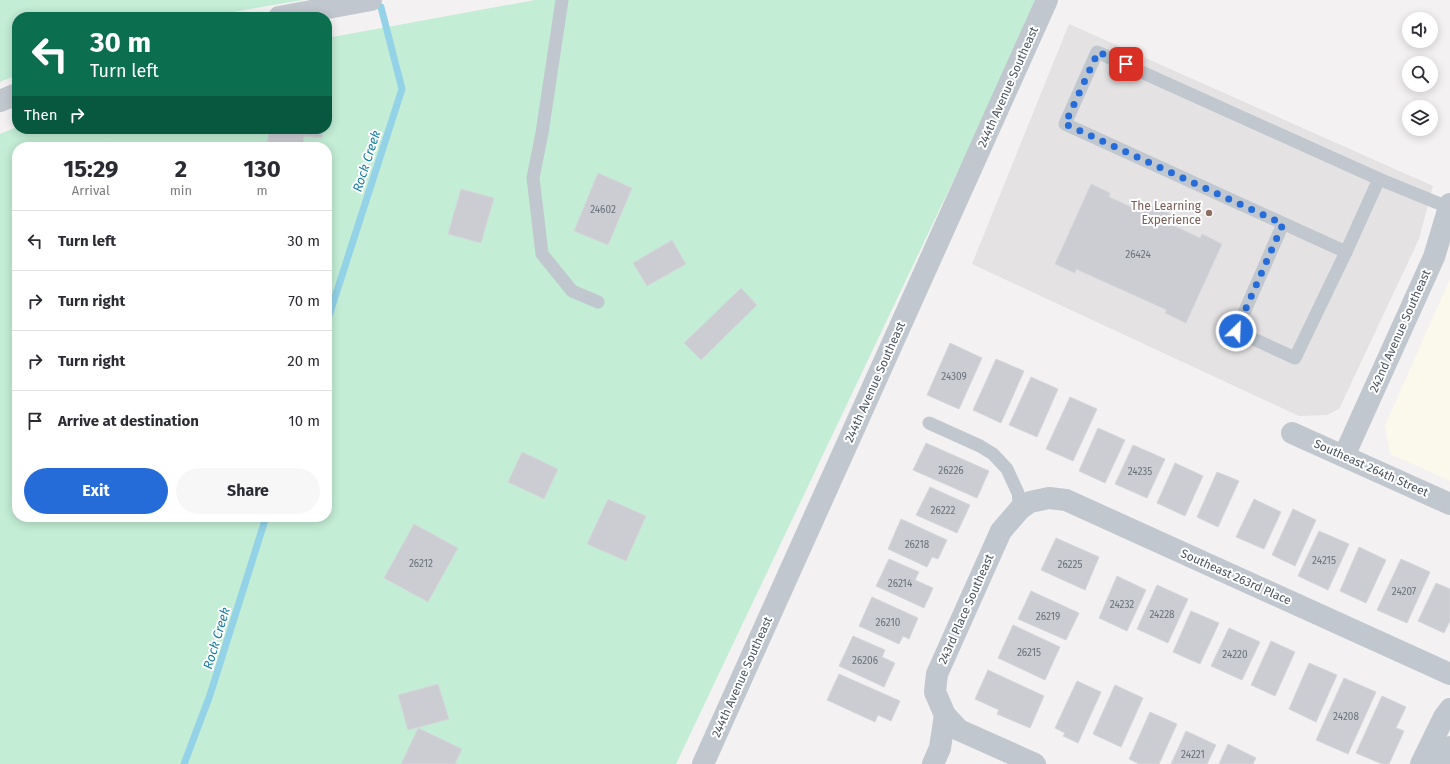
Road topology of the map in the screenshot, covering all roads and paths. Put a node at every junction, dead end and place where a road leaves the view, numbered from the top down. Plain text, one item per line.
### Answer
1 (371, 0) edge
2 (562, 0) edge
3 (1047, 0) edge
4 (306, 12) edge
5 (12, 96) edge
6 (0, 101) edge
7 (1379, 180) junction
8 (1450, 207) edge
9 (1283, 224) junction
10 (1346, 252) junction
11 (598, 302) dead end
12 (929, 423) dead end
13 (1292, 433) dead end
14 (1344, 456) junction
15 (1450, 504) edge
16 (1020, 509) junction
17 (1450, 674) edge
18 (1450, 709) edge
19 (945, 715) junction
20 (1450, 747) edge
21 (703, 764) edge
22 (933, 764) edge
23 (1035, 764) edge
24 (1422, 764) edge
25 (1442, 764) edge

1 - 4 street
2 - 11 lane
3 - 21 street, 244th Avenue Southeast
5 - 6 street
7 - 8 lane
7 - 9 lane
7 - 10 lane
8 - 14 street, 242nd Avenue Southeast
9 - 10 lane
9 - 10 lane
12 - 16 lane
13 - 14 street, Southeast 264th Street
14 - 15 street, Southeast 264th Street
16 - 17 street, Southeast 263rd Place
16 - 19 street, 243rd Place Southeast
18 - 24 street
19 - 22 street
19 - 23 street
20 - 25 street

